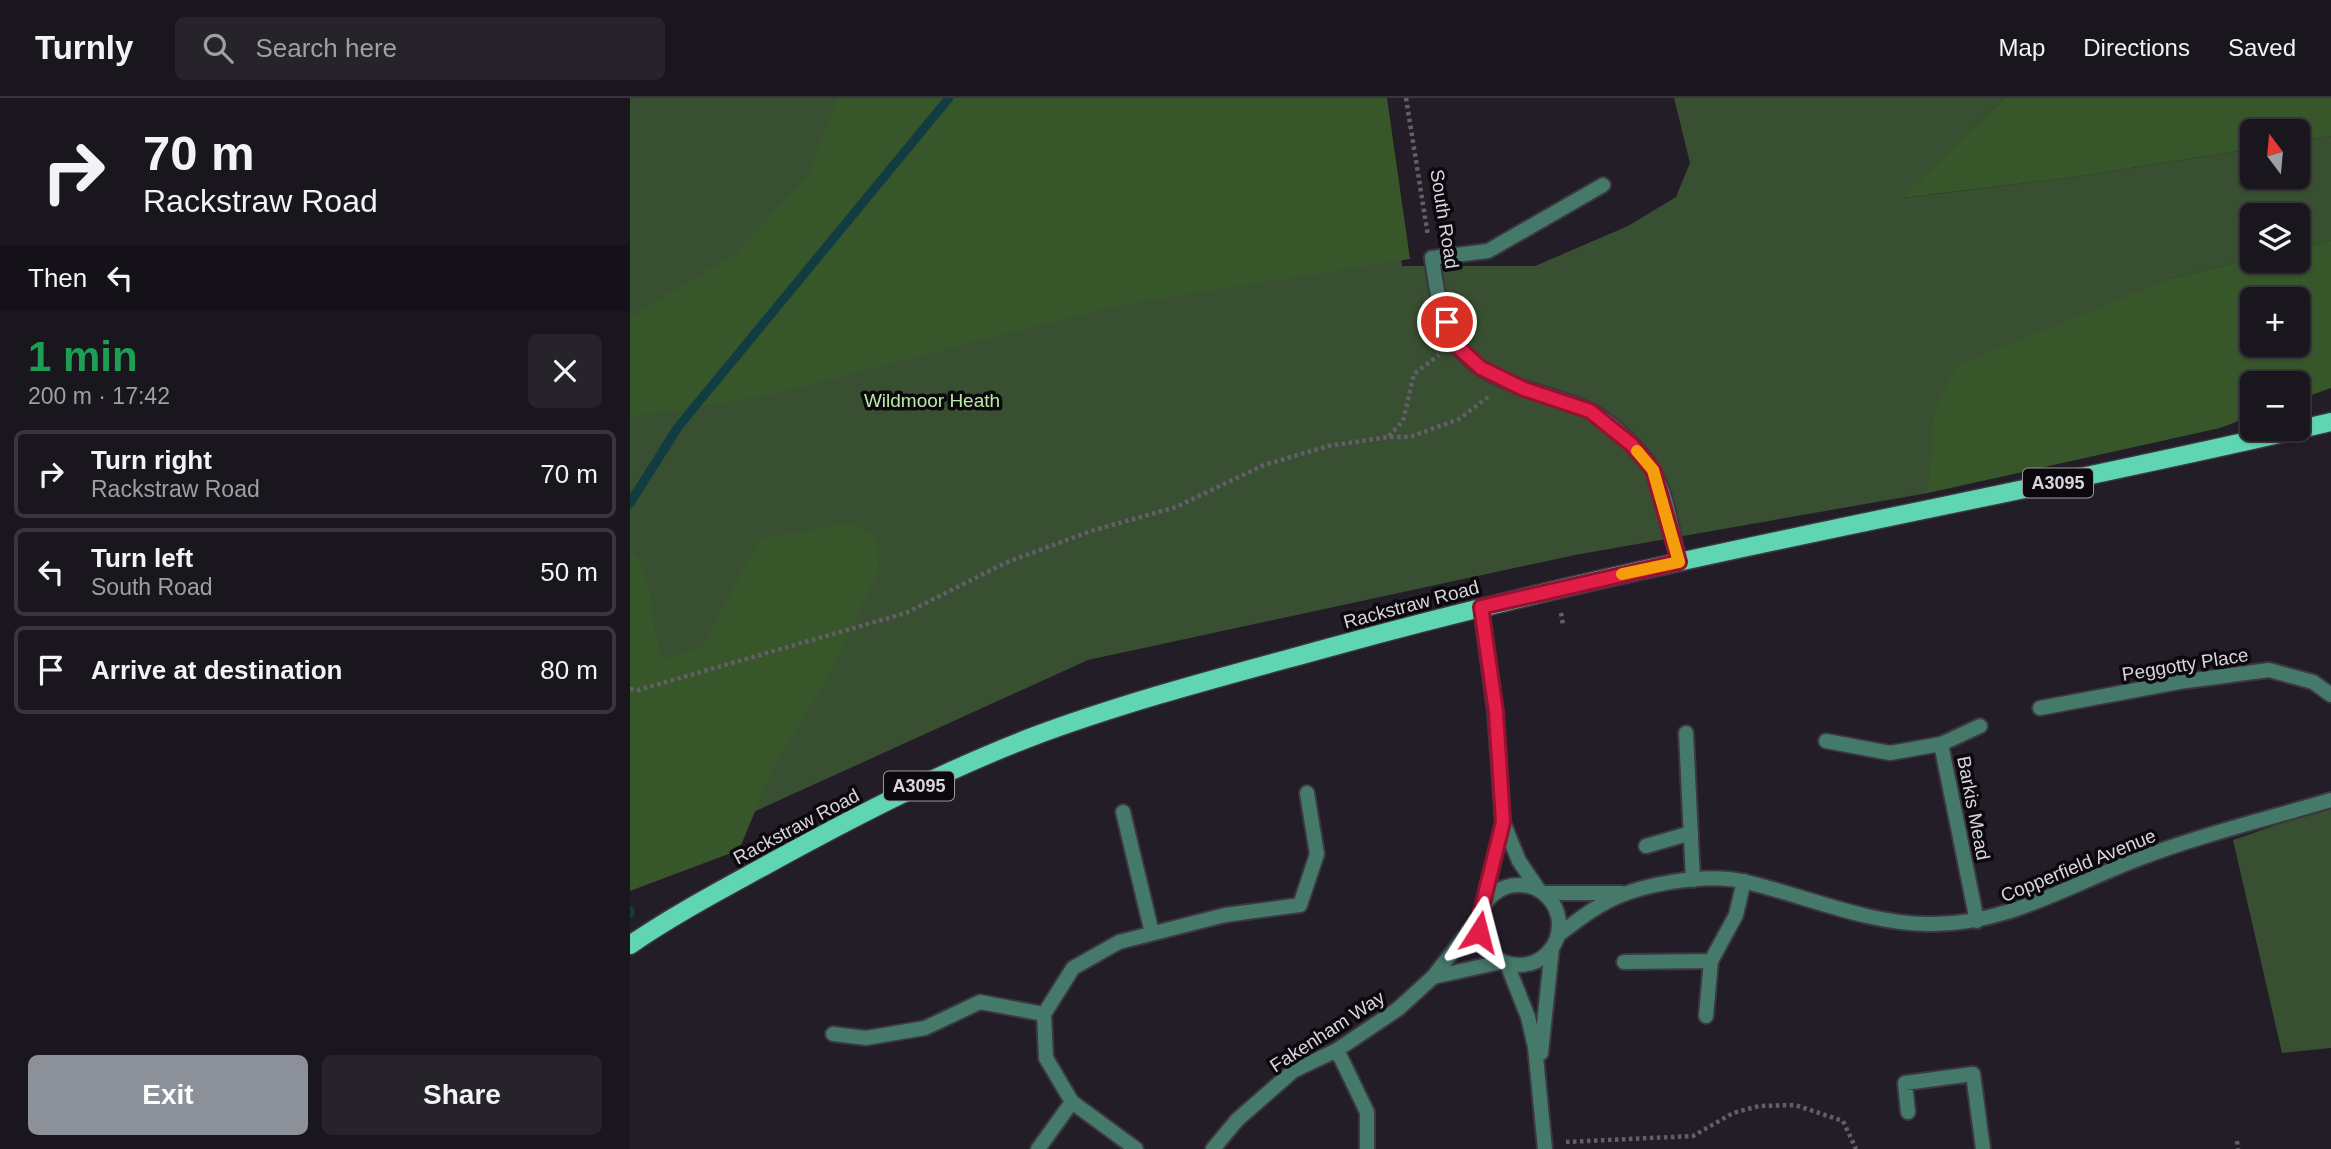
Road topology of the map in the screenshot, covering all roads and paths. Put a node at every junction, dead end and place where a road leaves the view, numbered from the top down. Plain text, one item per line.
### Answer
1 (1406, 98) edge
2 (1603, 185) dead end
3 (1432, 258) junction
4 (1452, 336) junction
5 (1501, 379) junction
6 (2331, 422) edge
7 (1388, 437) junction
8 (1679, 562) junction
9 (1481, 607) junction
10 (630, 689) edge
11 (2331, 695) edge
12 (2040, 708) dead end
13 (1980, 726) dead end
14 (1686, 733) dead end
15 (1826, 741) dead end
16 (1941, 744) junction
17 (1307, 793) dead end
18 (2331, 800) edge
19 (1123, 812) dead end
20 (1503, 822) junction
21 (1691, 833) junction
22 (1646, 846) dead end
23 (1693, 880) junction
24 (1744, 881) junction
25 (1541, 891) junction
26 (1629, 893) junction
27 (1480, 913) junction
28 (1977, 921) junction
29 (1152, 933) junction
30 (1555, 942) junction
31 (630, 945) edge
32 (1711, 961) junction
33 (1624, 962) dead end
34 (1504, 963) junction
35 (1433, 977) junction
36 (1044, 1014) junction
37 (1706, 1016) dead end
38 (833, 1034) dead end
39 (1337, 1050) junction
40 (1539, 1090) junction
41 (1072, 1102) junction
42 (1908, 1112) dead end
43 (2237, 1141) dead end
44 (1544, 1146) edge
45 (1038, 1149) edge
46 (1136, 1149) edge
47 (1213, 1149) edge
48 (1367, 1149) edge
49 (1856, 1149) edge
50 (1983, 1149) edge
51 (2238, 1149) edge

1 - 3 path, South Road
2 - 3 street
3 - 4 street, South Road
4 - 5 street, South Road
4 - 7 path
5 - 7 path
5 - 8 street, South Road
6 - 8 main road, Rackstraw Road / A3095
7 - 10 path
8 - 9 main road, Rackstraw Road / A3095
9 - 20 street
9 - 31 main road, Rackstraw Road / A3095
11 - 12 street, Peggotty Place
13 - 16 street, Barkis Mead
14 - 21 street
15 - 16 street, Barkis Mead
16 - 28 street, Barkis Mead
17 - 29 street
18 - 28 street, Copperfield Avenue
19 - 29 street
20 - 25 street
20 - 27 street
21 - 22 street
21 - 23 street
23 - 24 street, Copperfield Avenue
23 - 26 street, Copperfield Avenue
24 - 28 street, Copperfield Avenue
24 - 32 street
25 - 26 street, Copperfield Avenue
25 - 27 street
25 - 30 street
26 - 30 street, Copperfield Avenue
27 - 34 street
27 - 35 street, Fakenham Way
29 - 36 street
30 - 34 street
30 - 40 street
32 - 33 street
32 - 37 street
34 - 35 street, Fakenham Way
34 - 40 street
35 - 39 street, Fakenham Way
36 - 38 street
36 - 41 street
39 - 47 street, Fakenham Way
39 - 48 street
40 - 44 street
41 - 45 street
41 - 46 street
42 - 50 street
43 - 51 path
44 - 49 path

